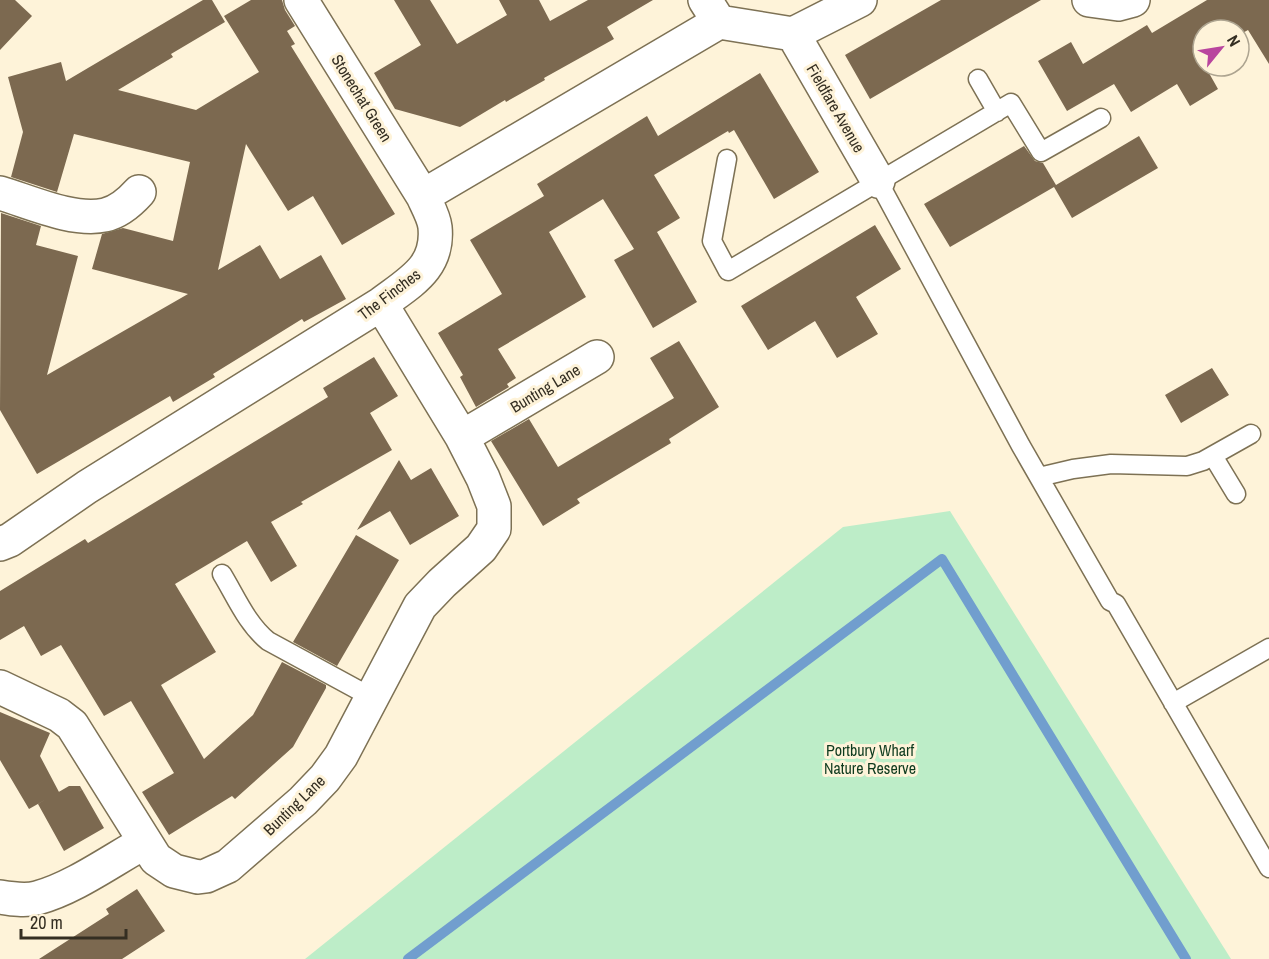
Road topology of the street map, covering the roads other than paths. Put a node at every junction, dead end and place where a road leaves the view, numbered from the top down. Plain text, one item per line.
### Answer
1 (301, 0) edge
2 (860, 0) edge
3 (1089, 0) edge
4 (1133, 0) edge
5 (712, 11) edge
6 (793, 34) junction
7 (978, 79) dead end
8 (997, 112) junction
9 (1101, 118) dead end
10 (727, 159) dead end
11 (878, 181) junction
12 (140, 192) dead end
13 (0, 193) edge
14 (423, 196) junction
15 (381, 304) junction
16 (597, 357) dead end
17 (1251, 434) dead end
18 (462, 437) junction
19 (1213, 456) junction
20 (1039, 477) junction
21 (1236, 494) dead end
22 (0, 544) edge
23 (222, 574) dead end
24 (1269, 648) edge
25 (0, 687) edge
26 (371, 697) junction
27 (1173, 703) junction
28 (145, 842) junction
29 (1269, 868) edge
30 (0, 897) edge

1 - 14 street, Stonechat Green
2 - 6 street
3 - 4 street
5 - 6 street
5 - 14 street
6 - 11 street, Fieldfare Avenue
7 - 8 lane
8 - 9 lane
8 - 11 lane
10 - 11 lane
11 - 20 lane
12 - 13 street
14 - 15 street, The Finches
15 - 18 street, Bunting Lane
15 - 22 street, The Finches
16 - 18 street, Bunting Lane
17 - 19 lane
18 - 26 street, Bunting Lane
19 - 20 lane
19 - 21 lane
20 - 27 lane
23 - 26 lane
24 - 27 lane
25 - 28 street, Bunting Lane
26 - 28 street, Bunting Lane
27 - 29 lane
28 - 30 street

